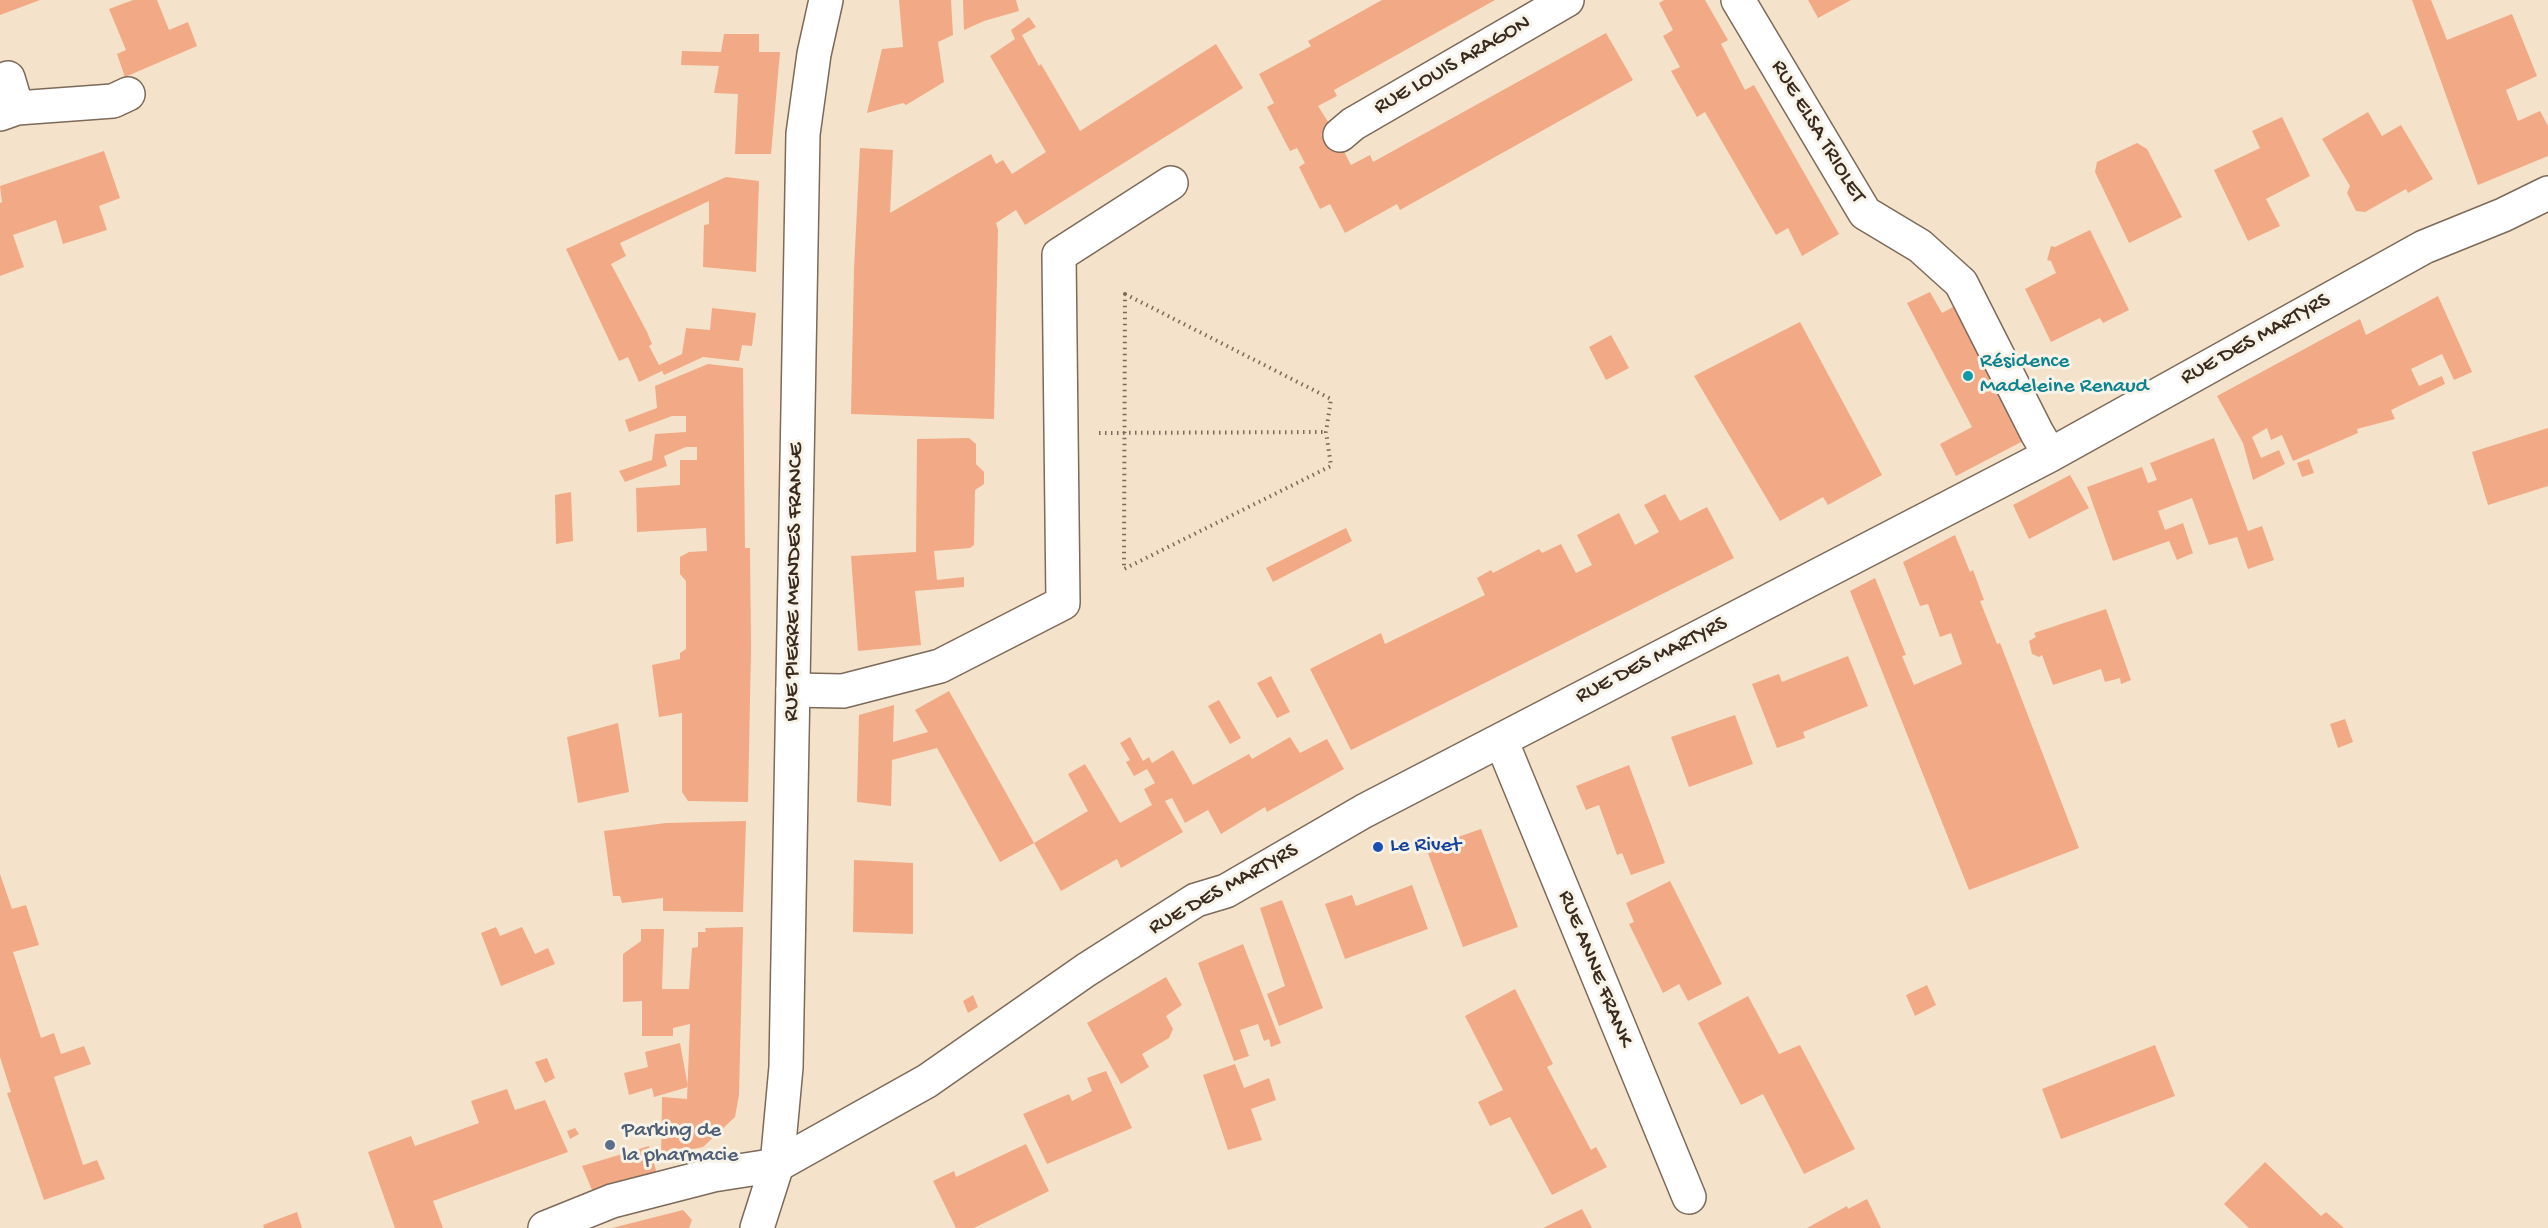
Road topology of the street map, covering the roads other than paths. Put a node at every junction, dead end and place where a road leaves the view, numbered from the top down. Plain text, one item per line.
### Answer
1 (826, 0) edge
2 (1568, 0) edge
3 (1738, 0) edge
4 (128, 94) dead end
5 (8, 100) edge
6 (1340, 135) dead end
7 (1171, 183) dead end
8 (2548, 193) edge
9 (2050, 454) junction
10 (793, 690) junction
11 (1501, 740) junction
12 (777, 1165) junction
13 (1689, 1197) dead end
14 (545, 1228) edge
15 (757, 1228) edge

1 - 10 street, RUE PIERRE MENDES FRANCE
2 - 6 street, RUE LOUIS ARAGON
3 - 9 street, RUE ELSA TRIOLET
4 - 5 street
7 - 10 street
8 - 9 street, RUE DES MARTYRS
9 - 11 street, RUE DES MARTYRS
10 - 12 street, RUE PIERRE MENDES FRANCE
11 - 12 street, RUE DES MARTYRS
11 - 13 street, RUE ANNE FRANK
12 - 14 street
12 - 15 street, RUE PIERRE MENDES FRANCE

